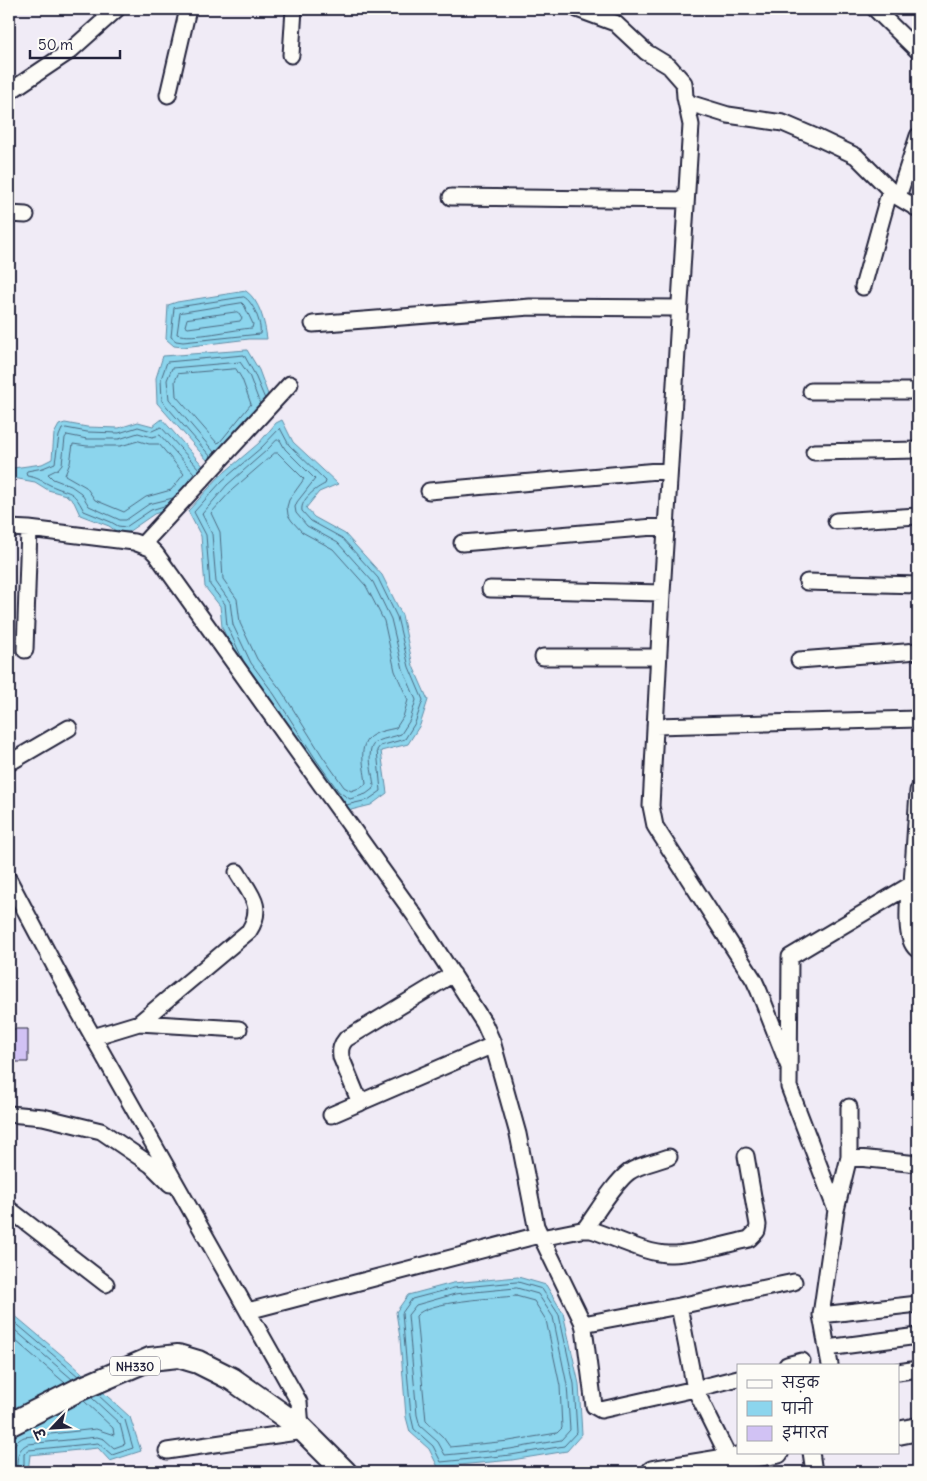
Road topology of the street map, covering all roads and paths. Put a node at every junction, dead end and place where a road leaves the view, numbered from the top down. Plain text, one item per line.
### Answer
1 (117, 9) edge
2 (188, 9) edge
3 (294, 9) edge
4 (577, 9) edge
5 (875, 9) edge
6 (918, 51) edge
7 (290, 55) dead end
8 (9, 92) edge
9 (168, 94) dead end
10 (685, 97) junction
11 (918, 136) edge
12 (894, 194) junction
13 (451, 196) dead end
14 (686, 200) junction
15 (918, 209) edge
16 (9, 214) edge
17 (26, 215) dead end
18 (863, 287) dead end
19 (679, 308) junction
20 (313, 324) dead end
21 (290, 384) dead end
22 (811, 391) dead end
23 (918, 391) edge
24 (918, 450) edge
25 (814, 452) dead end
26 (669, 470) junction
27 (429, 491) dead end
28 (918, 516) edge
29 (836, 520) dead end
30 (666, 526) junction
31 (9, 528) edge
32 (30, 529) junction
33 (462, 543) dead end
34 (143, 544) junction
35 (807, 582) dead end
36 (918, 585) edge
37 (490, 589) dead end
38 (662, 593) junction
39 (25, 650) dead end
40 (918, 651) edge
41 (658, 656) junction
42 (543, 657) dead end
43 (799, 660) dead end
44 (918, 719) edge
45 (655, 726) junction
46 (69, 728) dead end
47 (9, 763) edge
48 (918, 790) edge
49 (917, 820) edge
50 (237, 872) dead end
51 (9, 880) edge
52 (913, 885) edge
53 (918, 950) edge
54 (453, 974) junction
55 (139, 1022) junction
56 (240, 1029) dead end
57 (93, 1037) junction
58 (493, 1045) junction
59 (789, 1067) junction
60 (360, 1102) junction
61 (849, 1107) dead end
62 (9, 1114) edge
63 (331, 1115) dead end
64 (746, 1156) dead end
65 (849, 1157) junction
66 (669, 1158) dead end
67 (918, 1164) edge
68 (185, 1200) junction
69 (9, 1209) edge
70 (836, 1210) junction
71 (584, 1230) junction
72 (540, 1236) junction
73 (794, 1282) dead end
74 (106, 1284) dead end
75 (918, 1304) edge
76 (679, 1306) junction
77 (248, 1311) junction
78 (821, 1314) junction
79 (583, 1324) junction
80 (918, 1336) edge
81 (827, 1348) junction
82 (802, 1361) dead end
83 (791, 1364) edge
84 (830, 1364) edge
85 (918, 1369) edge
86 (900, 1372) edge
87 (737, 1378) edge
88 (695, 1389) junction
89 (9, 1425) edge
90 (303, 1429) junction
91 (918, 1429) edge
92 (900, 1433) edge
93 (167, 1451) dead end
94 (768, 1454) edge
95 (811, 1454) edge
96 (721, 1465) edge
97 (345, 1472) edge
98 (653, 1472) edge
99 (814, 1472) edge

1 - 8 street
2 - 9 street
3 - 7 street
4 - 10 street
5 - 6 street
10 - 12 street
10 - 14 street
11 - 12 street
12 - 15 street
12 - 18 street
13 - 14 street
14 - 19 street
16 - 17 street
19 - 20 street
19 - 26 street
21 - 34 street
22 - 23 street
24 - 25 street
26 - 27 street
26 - 30 street
28 - 29 street
30 - 33 street
30 - 38 street
31 - 32 street
32 - 34 street
32 - 39 street
34 - 54 street
35 - 36 street
37 - 38 street
38 - 41 street
40 - 43 street
41 - 42 street
41 - 45 street
44 - 45 street
45 - 59 street
46 - 47 street
48 - 49 street
49 - 52 street
50 - 55 street
51 - 57 street
52 - 53 street
52 - 59 street
54 - 58 street
54 - 60 street
55 - 56 street
55 - 57 street
57 - 68 street
58 - 60 street
58 - 72 street
59 - 70 street
60 - 63 street
61 - 65 street
62 - 68 street
64 - 71 street
65 - 67 street
65 - 70 street
66 - 71 street
68 - 77 street
69 - 74 street
70 - 78 street
71 - 72 street
72 - 77 street
72 - 79 street
73 - 76 street
75 - 78 street
76 - 79 street
76 - 88 street
77 - 90 street
78 - 81 street
79 - 88 street
80 - 81 street
81 - 84 street
82 - 83 street
85 - 86 street
87 - 88 street
88 - 96 street
89 - 90 highway, NH330
90 - 93 street
90 - 97 highway, NH330
91 - 92 highway
94 - 96 highway
95 - 99 street
96 - 98 highway

